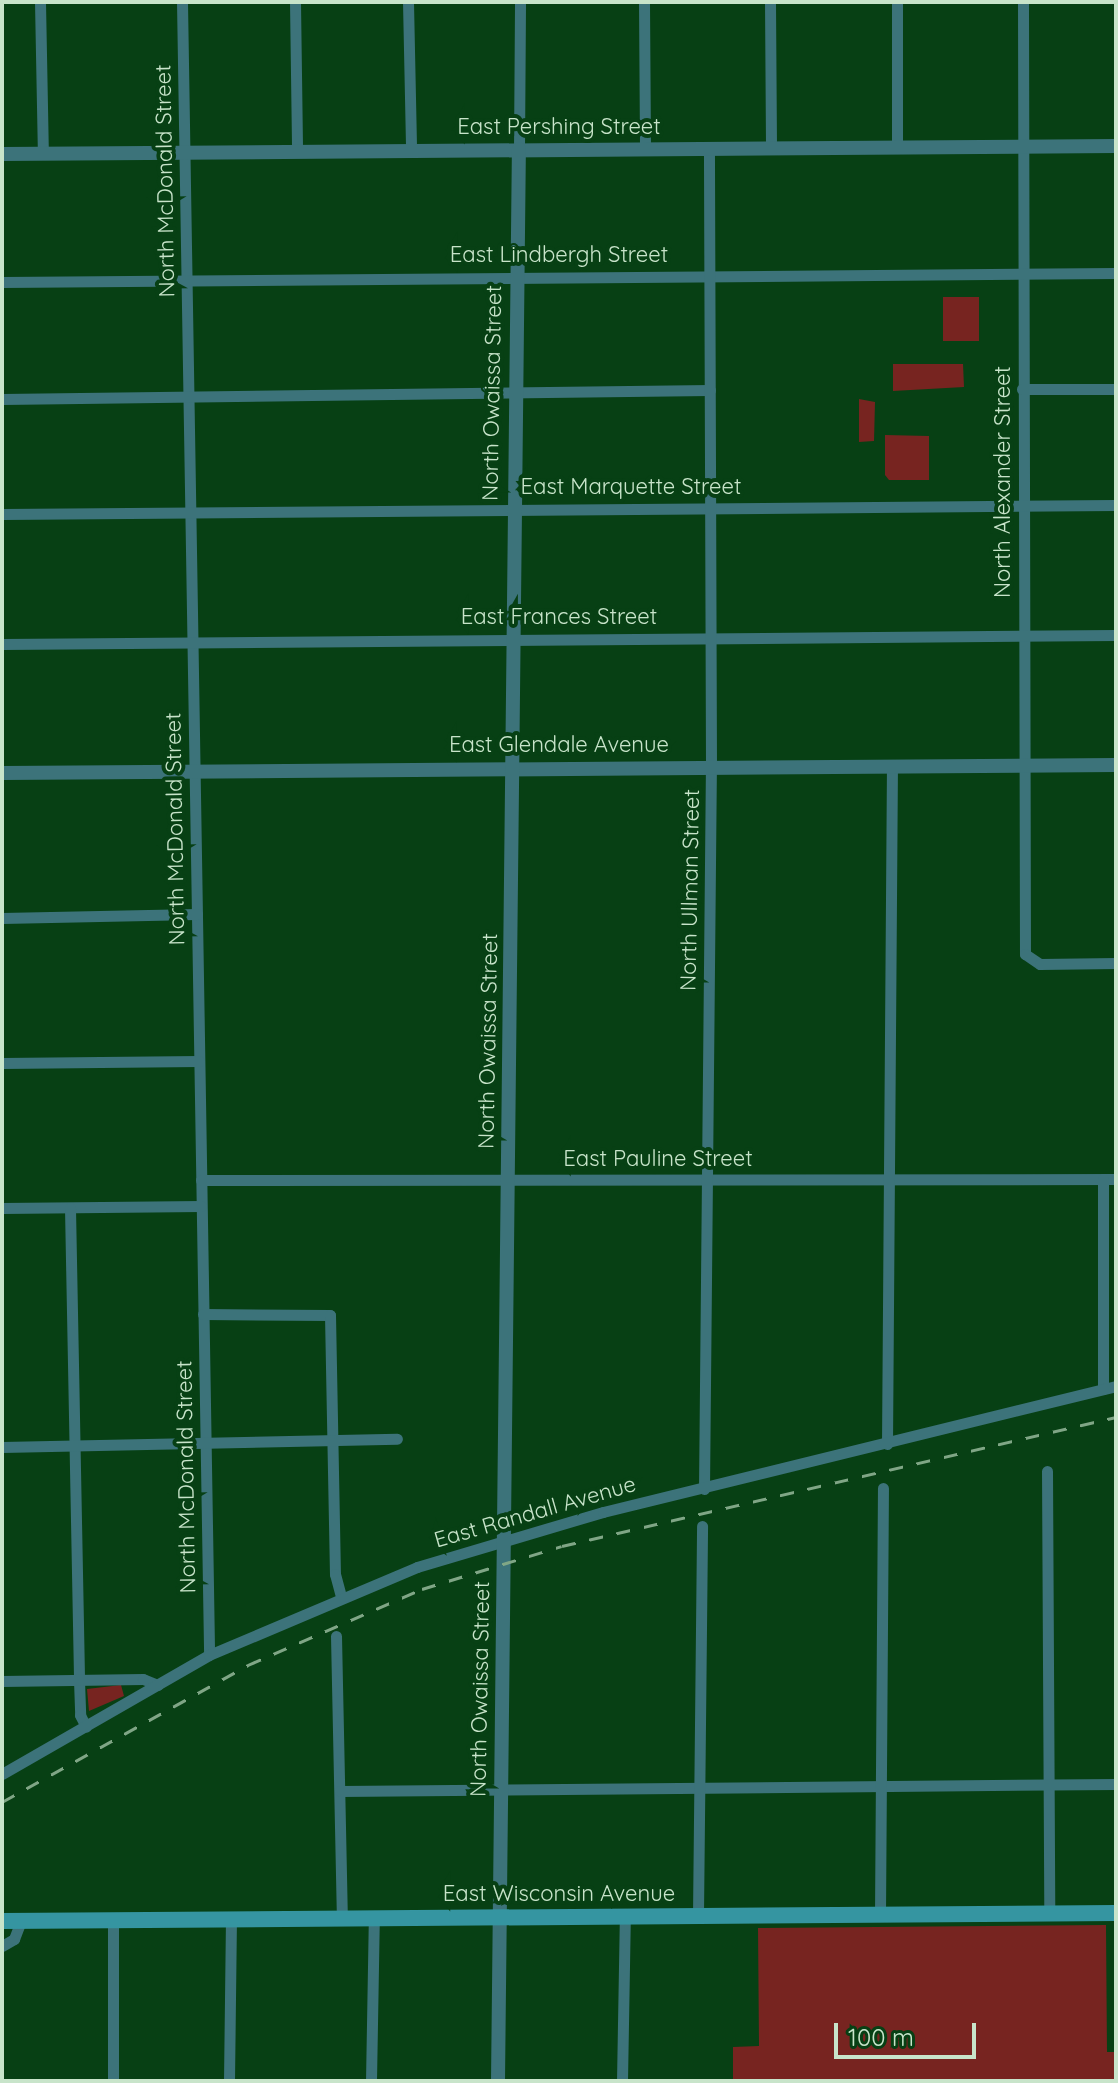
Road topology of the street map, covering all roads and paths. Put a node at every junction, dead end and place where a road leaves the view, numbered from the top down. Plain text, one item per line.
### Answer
1 (40, 2) edge
2 (182, 2) edge
3 (295, 2) edge
4 (408, 2) edge
5 (520, 2) edge
6 (644, 2) edge
7 (770, 2) edge
8 (897, 2) edge
9 (1023, 2) edge
10 (1023, 146) junction
11 (1116, 146) edge
12 (897, 147) junction
13 (709, 148) junction
14 (771, 148) junction
15 (519, 149) junction
16 (645, 149) junction
17 (411, 150) junction
18 (297, 151) junction
19 (185, 152) junction
20 (43, 153) junction
21 (2, 154) edge
22 (1022, 273) junction
23 (1116, 273) edge
24 (516, 274) junction
25 (709, 274) junction
26 (187, 278) junction
27 (2, 282) edge
28 (1022, 389) junction
29 (1116, 389) edge
30 (710, 390) junction
31 (515, 391) junction
32 (188, 395) junction
33 (2, 399) edge
34 (1116, 505) edge
35 (1023, 506) junction
36 (513, 507) junction
37 (709, 507) junction
38 (190, 511) junction
39 (2, 514) edge
40 (1025, 635) junction
41 (1116, 635) edge
42 (711, 636) junction
43 (514, 637) junction
44 (192, 641) junction
45 (2, 644) edge
46 (1116, 765) edge
47 (711, 766) junction
48 (892, 766) junction
49 (1025, 766) junction
50 (513, 767) junction
51 (194, 771) junction
52 (2, 773) edge
53 (197, 914) junction
54 (2, 918) edge
55 (1116, 963) edge
56 (199, 1061) junction
57 (2, 1063) edge
58 (887, 1178) junction
59 (508, 1179) junction
60 (706, 1179) junction
61 (1110, 1179) edge
62 (201, 1180) junction
63 (201, 1206) junction
64 (2, 1208) edge
65 (70, 1208) junction
66 (203, 1314) junction
67 (1116, 1386) edge
68 (1103, 1389) junction
69 (397, 1439) dead end
70 (334, 1440) junction
71 (205, 1443) junction
72 (887, 1444) junction
73 (74, 1446) junction
74 (2, 1447) edge
75 (1047, 1471) dead end
76 (883, 1488) dead end
77 (704, 1489) junction
78 (702, 1526) dead end
79 (504, 1538) junction
80 (341, 1596) junction
81 (336, 1636) dead end
82 (209, 1655) junction
83 (79, 1680) junction
84 (2, 1681) edge
85 (158, 1685) junction
86 (86, 1727) junction
87 (2, 1774) edge
88 (1116, 1784) edge
89 (1049, 1785) junction
90 (699, 1787) junction
91 (882, 1787) junction
92 (501, 1789) junction
93 (340, 1791) junction
94 (1049, 1913) junction
95 (1116, 1913) edge
96 (880, 1914) junction
97 (698, 1915) junction
98 (501, 1916) junction
99 (625, 1916) junction
100 (342, 1917) junction
101 (374, 1917) junction
102 (231, 1919) junction
103 (113, 1920) junction
104 (2, 1921) edge
105 (21, 1921) junction
106 (2, 1946) edge
107 (113, 2081) edge
108 (229, 2081) edge
109 (371, 2081) edge
110 (498, 2081) edge
111 (622, 2081) edge

1 - 20 street
2 - 19 street, North McDonald Street
3 - 18 street
4 - 17 street
5 - 15 street, North Owaissa Street
6 - 16 street
7 - 14 street
8 - 12 street
9 - 10 street, North Alexander Street
10 - 11 street, East Pershing Street
10 - 12 street, East Pershing Street
10 - 22 street, North Alexander Street
12 - 14 street, East Pershing Street
13 - 14 street, East Pershing Street
13 - 16 street, East Pershing Street
13 - 25 street, North Ullman Street
15 - 16 street, East Pershing Street
15 - 17 street, East Pershing Street
15 - 24 street, North Owaissa Street
17 - 18 street, East Pershing Street
18 - 19 street, East Pershing Street
19 - 20 street, East Pershing Street
19 - 26 street, North McDonald Street
20 - 21 street, East Pershing Street
22 - 23 street, East Lindbergh Street
22 - 25 street, East Lindbergh Street
22 - 28 street, North Alexander Street
24 - 25 street, East Lindbergh Street
24 - 26 street, East Lindbergh Street
24 - 31 street, North Owaissa Street
25 - 30 street, North Ullman Street
26 - 27 street, East Lindbergh Street
26 - 32 street, North McDonald Street
28 - 29 street
28 - 35 street, North Alexander Street
30 - 31 street
30 - 37 street, North Ullman Street
31 - 32 street
31 - 36 street, North Owaissa Street
32 - 33 street
32 - 38 street, North McDonald Street
34 - 35 street, East Marquette Street
35 - 37 street, East Marquette Street
35 - 40 street, North Alexander Street
36 - 37 street, East Marquette Street
36 - 38 street, East Marquette Street
36 - 43 street, North Owaissa Street
37 - 42 street, North Ullman Street
38 - 39 street, East Marquette Street
38 - 44 street, North McDonald Street
40 - 41 street, East Frances Street
40 - 42 street, East Frances Street
40 - 49 street, North Alexander Street
42 - 43 street, East Frances Street
42 - 47 street, North Ullman Street
43 - 44 street, East Frances Street
43 - 50 street, North Owaissa Street
44 - 45 street, East Frances Street
44 - 51 street, North McDonald Street
46 - 49 street, East Glendale Avenue
47 - 48 street, East Glendale Avenue
47 - 50 street, East Glendale Avenue
47 - 60 street, North Ullman Street
48 - 49 street, East Glendale Avenue
48 - 58 street
49 - 55 street, North Alexander Street
50 - 51 street, East Glendale Avenue
50 - 59 street, North Owaissa Street
51 - 52 street, East Glendale Avenue
51 - 53 street, North McDonald Street
53 - 54 street
53 - 56 street, North McDonald Street
56 - 57 street
56 - 62 street, North McDonald Street
58 - 60 street, East Pauline Street
58 - 61 street, East Pauline Street
58 - 72 street
59 - 60 street, East Pauline Street
59 - 62 street, East Pauline Street
59 - 79 street, North Owaissa Street
60 - 77 street, North Ullman Street
61 - 68 street
62 - 63 street, North McDonald Street
63 - 65 street
63 - 66 street, North McDonald Street
64 - 65 street
65 - 73 street
66 - 70 street
66 - 71 street, North McDonald Street
67 - 68 street, East Randall Avenue
68 - 72 street, East Randall Avenue
69 - 70 street
70 - 71 street
70 - 80 street
71 - 73 street
71 - 82 street, North McDonald Street
72 - 77 street, East Randall Avenue
73 - 74 street
73 - 83 street
75 - 89 street
76 - 91 street
77 - 79 street, East Randall Avenue
78 - 90 street
79 - 80 street, East Randall Avenue
79 - 92 street, North Owaissa Street
80 - 82 street, East Randall Avenue
81 - 93 street
82 - 85 street, East Randall Avenue
83 - 84 street
83 - 85 street
83 - 86 street
85 - 86 street, East Randall Avenue
86 - 87 street, East Randall Avenue
88 - 89 street
89 - 91 street
89 - 94 street
90 - 91 street
90 - 92 street
90 - 97 street
91 - 96 street
92 - 93 street
92 - 98 street, North Owaissa Street
93 - 100 street
94 - 95 main road, East Wisconsin Avenue
94 - 96 main road, East Wisconsin Avenue
96 - 97 main road, East Wisconsin Avenue
97 - 99 main road, East Wisconsin Avenue
98 - 99 main road, East Wisconsin Avenue
98 - 101 main road, East Wisconsin Avenue
98 - 110 street, North Owaissa Street
99 - 111 street
100 - 101 main road, East Wisconsin Avenue
100 - 102 main road, East Wisconsin Avenue
101 - 109 street
102 - 103 main road, East Wisconsin Avenue
102 - 108 street
103 - 105 main road, East Wisconsin Avenue
103 - 107 street
104 - 105 main road, East Wisconsin Avenue
105 - 106 street

